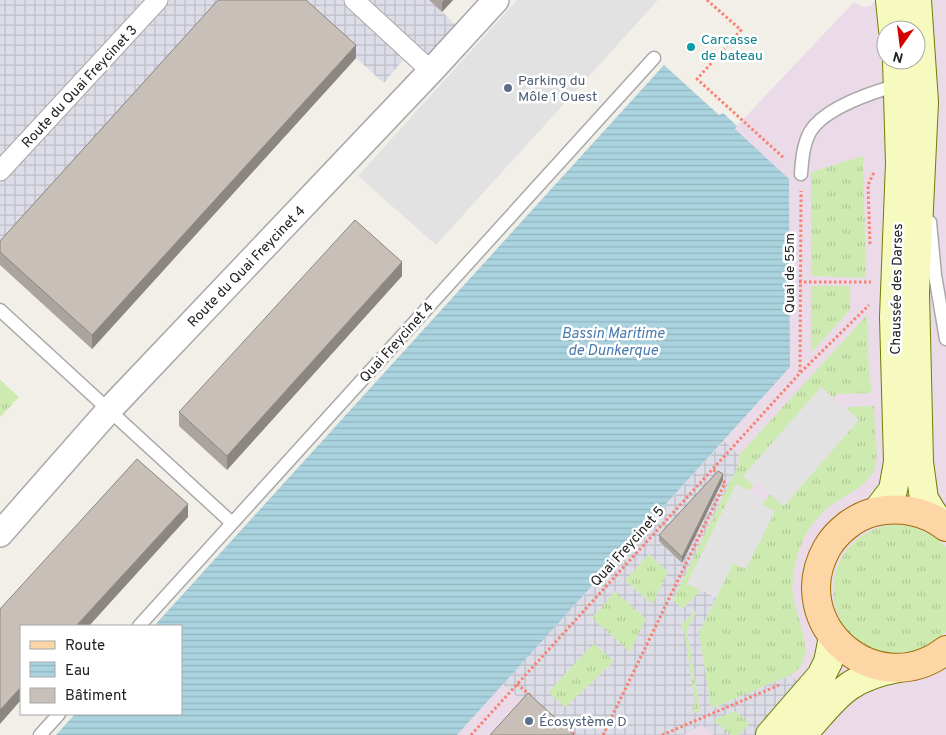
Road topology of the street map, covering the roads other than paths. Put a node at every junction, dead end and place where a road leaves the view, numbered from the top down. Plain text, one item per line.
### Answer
1 (158, 0) edge
2 (354, 0) edge
3 (496, 0) edge
4 (917, 1) edge
5 (654, 58) dead end
6 (431, 71) junction
7 (898, 72) edge
8 (923, 135) junction
9 (0, 171) edge
10 (801, 174) road end
11 (0, 310) edge
12 (946, 339) edge
13 (109, 410) junction
14 (877, 512) junction
15 (232, 523) junction
16 (942, 524) edge
17 (0, 534) edge
18 (140, 625) edge
19 (833, 637) junction
20 (943, 654) edge
21 (898, 668) junction
22 (58, 715) edge
23 (40, 735) edge
24 (770, 735) edge
25 (802, 735) edge

1 - 9 street, Route du Quai Freycinet 3
2 - 6 street
3 - 6 street, Route du Quai Freycinet 4
4 - 8 main road, Chaussée des Darses
5 - 15 lane, Quai Freycinet 4
6 - 13 street, Route du Quai Freycinet 4
7 - 10 lane
7 - 14 main road, Chaussée des Darses
8 - 12 lane, Chaussée des Darses
8 - 16 main road, Chaussée des Darses
11 - 13 lane
13 - 15 lane
13 - 17 street, Route du Quai Freycinet 4
14 - 16 main road
14 - 19 main road
15 - 18 lane, Quai Freycinet 4
19 - 21 main road
19 - 24 main road
20 - 21 main road
21 - 25 main road
22 - 23 lane

